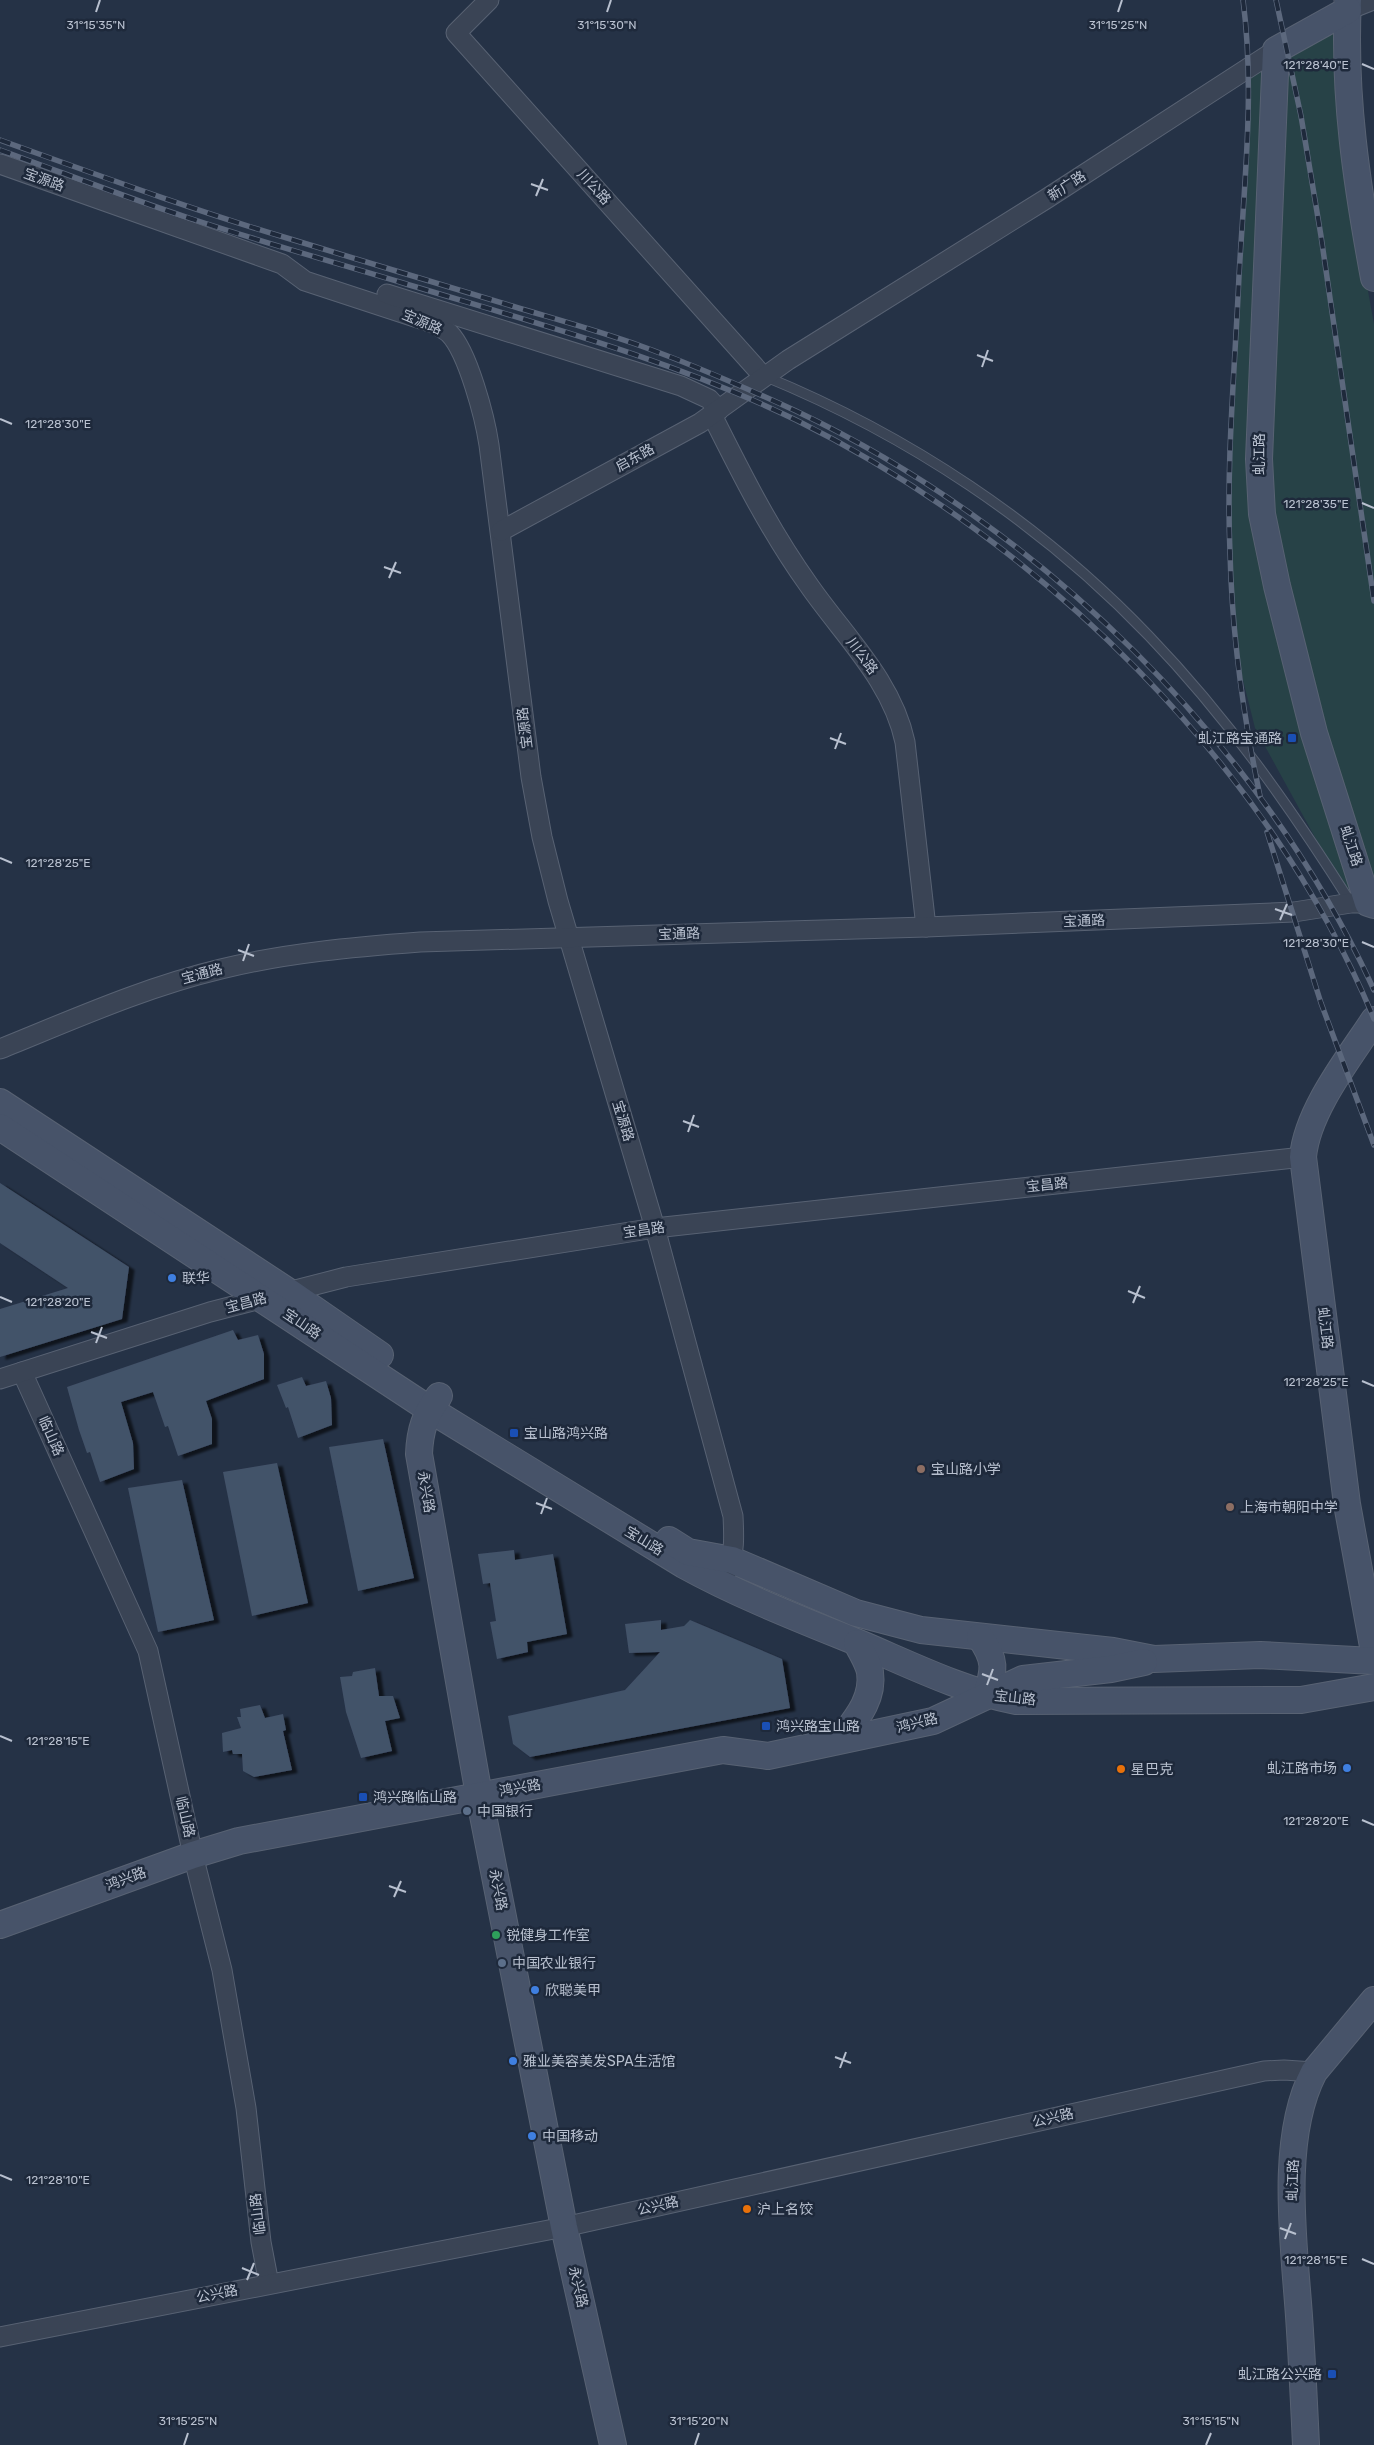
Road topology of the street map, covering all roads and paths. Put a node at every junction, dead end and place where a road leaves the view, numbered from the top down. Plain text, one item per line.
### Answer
1 (489, 0) edge
2 (1373, 0) edge
3 (1347, 3) edge
4 (1276, 50) junction
5 (0, 164) edge
6 (282, 264) junction
7 (1374, 278) edge
8 (763, 376) junction
9 (716, 413) junction
10 (502, 531) junction
11 (1364, 903) edge
12 (926, 927) junction
13 (569, 937) junction
14 (1374, 1020) edge
15 (0, 1050) edge
16 (0, 1102) edge
17 (0, 1127) edge
18 (1303, 1157) junction
19 (655, 1228) junction
20 (289, 1292) junction
21 (263, 1298) junction
22 (22, 1372) junction
23 (0, 1379) edge
24 (434, 1403) junction
25 (732, 1560) junction
26 (720, 1585) junction
27 (980, 1637) junction
28 (857, 1643) junction
29 (1374, 1652) edge
30 (1154, 1660) junction
31 (1374, 1660) edge
32 (1374, 1687) edge
33 (986, 1695) junction
34 (841, 1739) junction
35 (479, 1795) junction
36 (193, 1855) junction
37 (0, 1925) edge
38 (1374, 2000) edge
39 (1314, 2072) junction
40 (564, 2227) junction
41 (269, 2284) junction
42 (0, 2336) edge
43 (613, 2445) edge
44 (1306, 2445) edge

1 - 8 street, 川公路
2 - 3 street, 新广路
3 - 4 street, 新广路
3 - 7 street
4 - 8 street, 新广路
4 - 11 street, 虬江路
5 - 6 street, 宝源路
6 - 9 street
6 - 10 street, 宝源路
8 - 9 street, 启东路
8 - 11 lane
9 - 10 street, 启东路
9 - 12 street, 川公路
10 - 13 street, 宝源路
11 - 12 street, 宝通路
12 - 13 street, 宝通路
13 - 15 street, 宝通路
13 - 19 street, 宝源路
14 - 18 street, 虬江路
16 - 20 street, 宝山路
17 - 21 street, 宝山路
18 - 19 street, 宝昌路
18 - 29 street, 虬江路
19 - 20 street, 宝昌路
19 - 25 street, 宝源路
20 - 21 street, 宝昌路
20 - 24 street, 宝山路
21 - 22 street, 宝昌路
21 - 24 street, 宝山路
22 - 23 street, 宝昌路
22 - 36 street, 临山路
24 - 25 street, 宝山路
24 - 26 street, 宝山路
24 - 35 street, 永兴路
25 - 26 street, 宝源路
25 - 27 street, 宝山路
26 - 28 street, 宝山路
27 - 30 street, 宝山路
27 - 33 street
28 - 33 street, 宝山路
28 - 34 street
30 - 31 street, 宝山路
30 - 33 street, 鸿兴路
32 - 33 street, 宝山路
33 - 34 street, 鸿兴路
34 - 35 street, 鸿兴路
35 - 36 street, 鸿兴路
35 - 40 street, 永兴路
36 - 37 street, 鸿兴路
36 - 41 street, 临山路
38 - 39 street, 虬江路
39 - 40 street, 公兴路
39 - 44 street, 虬江路
40 - 41 street, 公兴路
40 - 43 street, 永兴路
41 - 42 street, 公兴路

